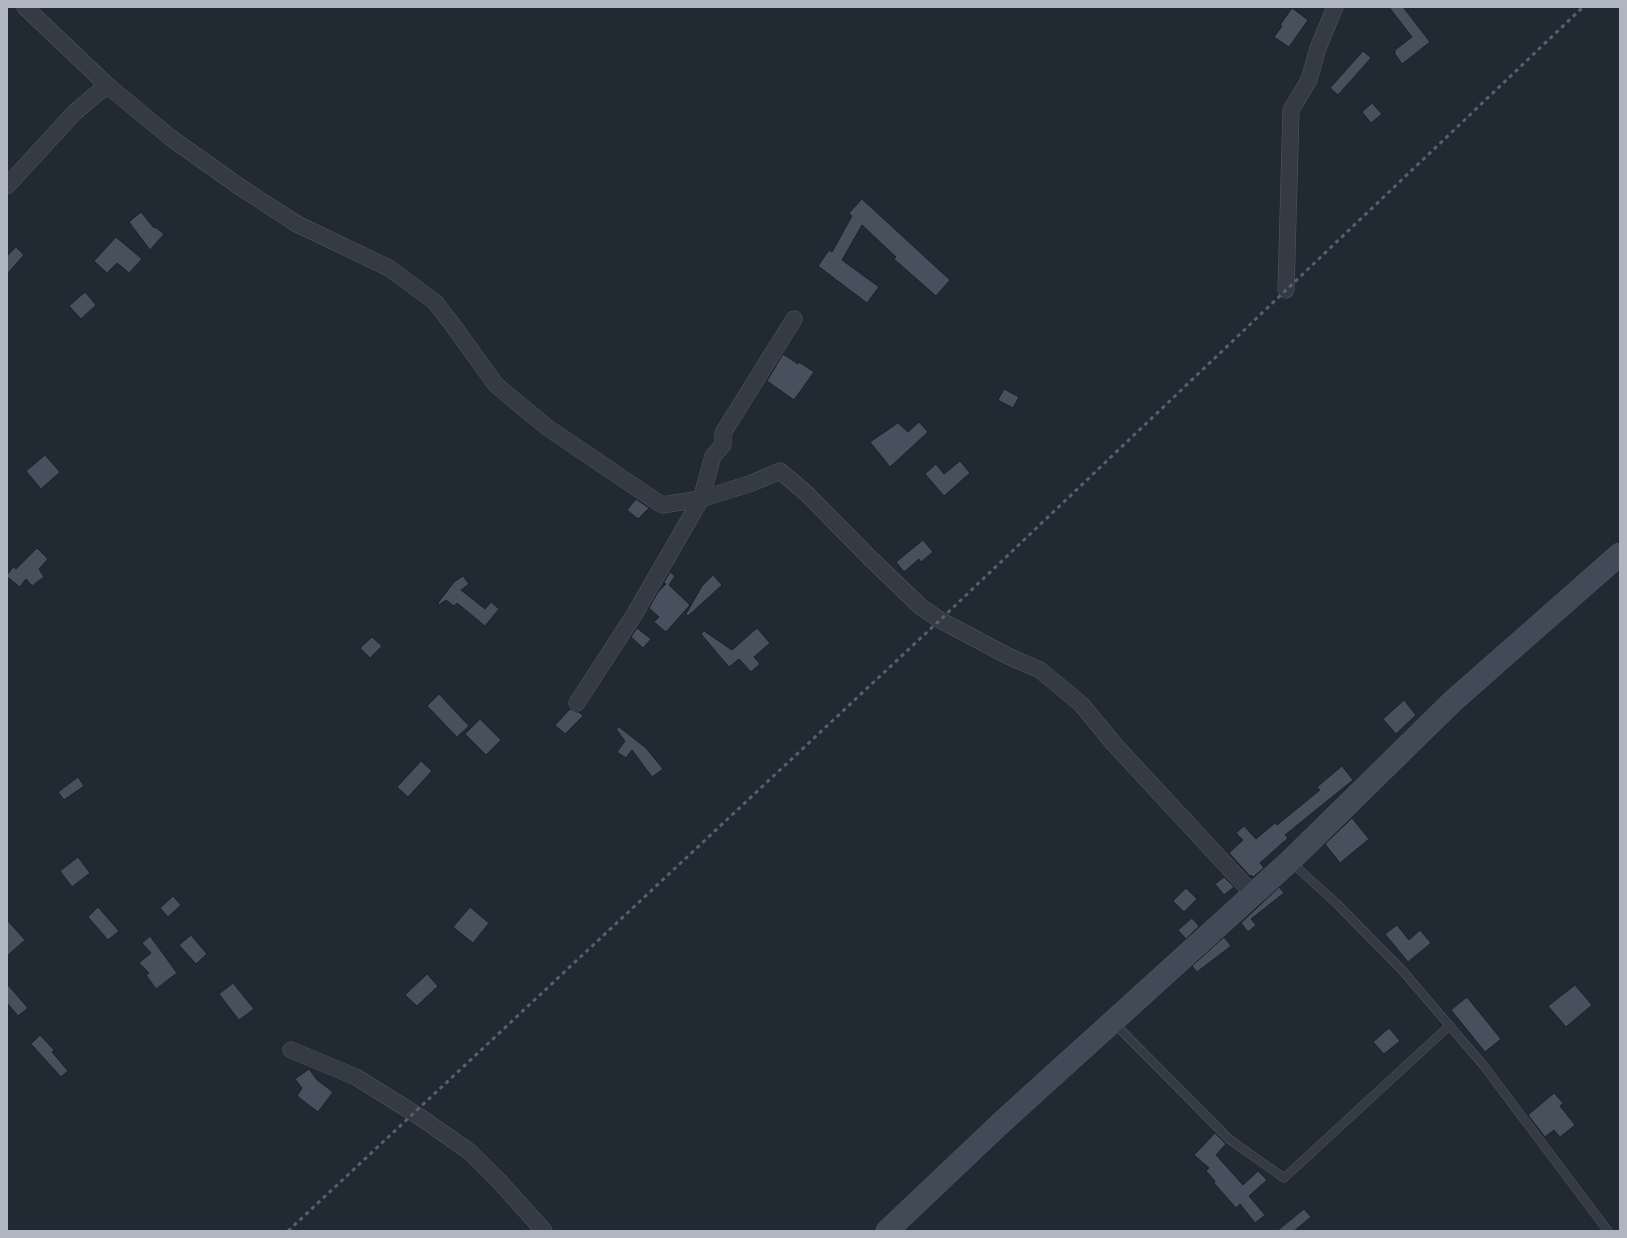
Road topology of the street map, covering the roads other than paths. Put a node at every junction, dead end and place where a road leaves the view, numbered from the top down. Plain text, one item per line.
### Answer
1 (25, 7) edge
2 (1335, 7) edge
3 (107, 85) junction
4 (7, 186) edge
5 (1286, 290) dead end
6 (794, 319) dead end
7 (701, 499) junction
8 (1620, 554) edge
9 (577, 703) dead end
10 (1290, 861) junction
11 (1253, 894) junction
12 (1113, 1021) junction
13 (1449, 1026) junction
14 (291, 1050) dead end
15 (544, 1231) edge
16 (887, 1231) edge
17 (1608, 1231) edge

1 - 3 street
2 - 5 street
3 - 4 street
3 - 7 street
6 - 7 street
7 - 9 street
7 - 11 street
8 - 10 main road
10 - 11 main road
10 - 13 lane
11 - 12 main road
12 - 13 lane
12 - 16 main road
13 - 17 lane
14 - 15 street

